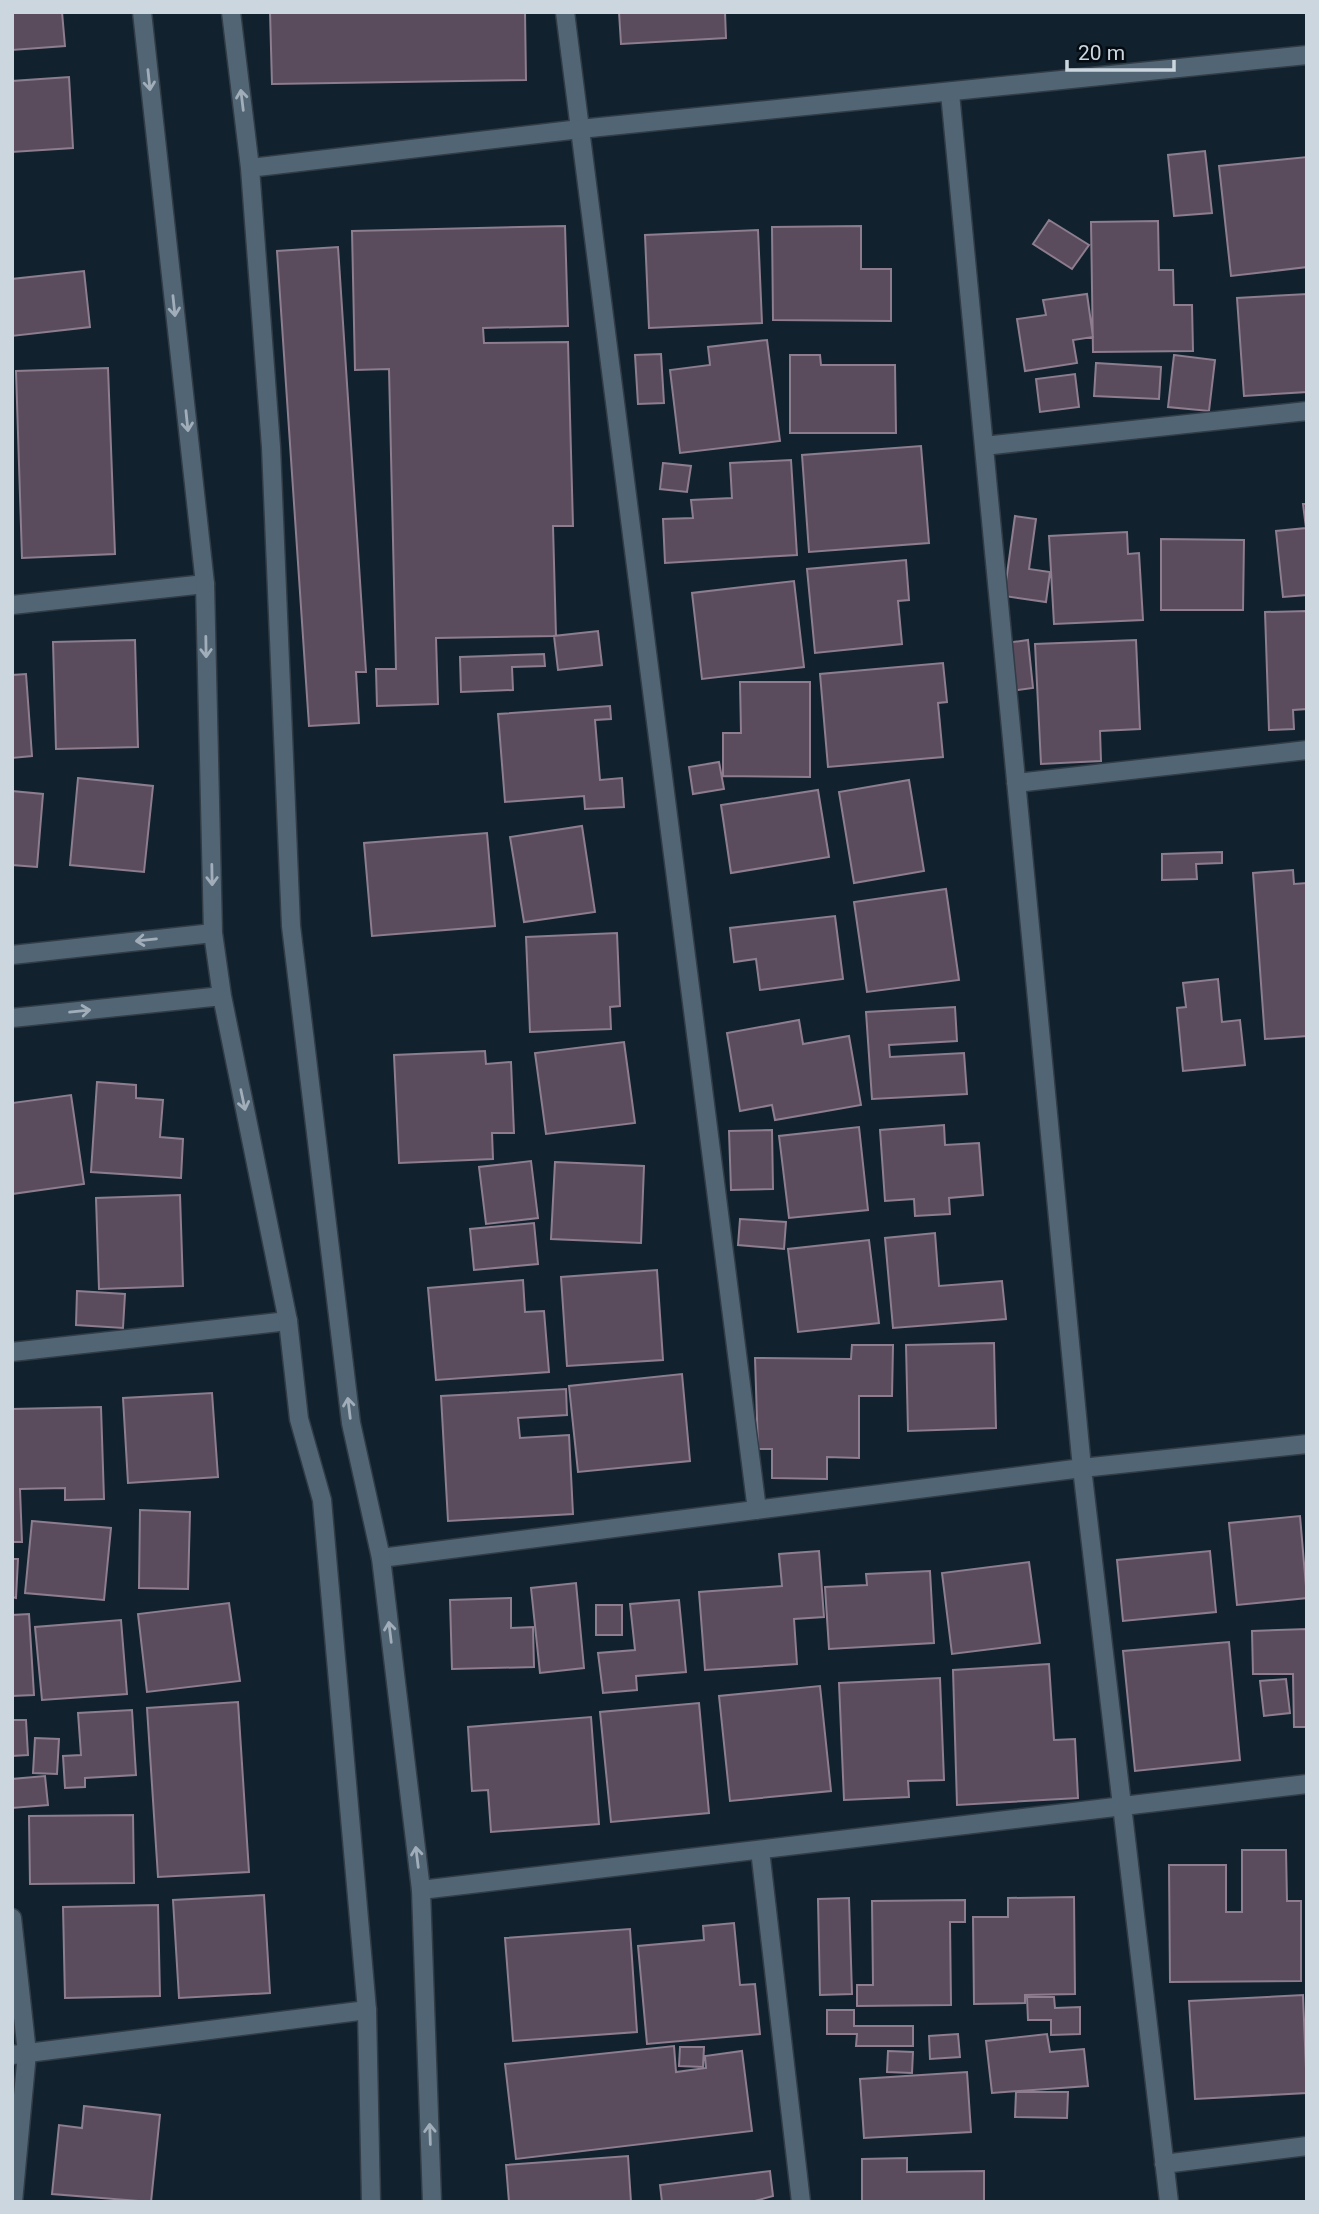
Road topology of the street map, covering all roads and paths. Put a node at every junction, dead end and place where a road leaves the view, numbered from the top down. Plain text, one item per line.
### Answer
1 (142, 12) edge
2 (231, 12) edge
3 (565, 12) edge
4 (1307, 55) edge
5 (950, 93) junction
6 (580, 129) junction
7 (250, 167) junction
8 (1307, 411) edge
9 (984, 446) junction
10 (205, 584) junction
11 (12, 605) edge
12 (1307, 750) edge
13 (1016, 783) junction
14 (214, 933) junction
15 (12, 955) edge
16 (222, 996) junction
17 (12, 1018) edge
18 (289, 1321) junction
19 (12, 1352) edge
20 (1307, 1444) edge
21 (1082, 1468) junction
22 (757, 1510) junction
23 (381, 1558) junction
24 (1307, 1784) edge
25 (1122, 1806) junction
26 (760, 1850) junction
27 (421, 1890) junction
28 (12, 1918) edge
29 (367, 2010) junction
30 (20, 2054) edge
31 (1307, 2146) edge
32 (1164, 2164) junction
33 (13, 2202) edge
34 (372, 2202) edge
35 (432, 2202) edge
36 (801, 2202) edge
37 (1169, 2202) edge

1 -> 10 street
7 -> 2 street
3 - 6 street
4 - 5 street
5 - 6 street
5 - 9 street
6 - 7 street
6 - 22 street
23 -> 7 street
8 - 9 street
9 - 13 street
10 - 11 street
10 -> 14 street
12 - 13 street
13 - 21 street
14 -> 15 street
14 - 16 street
17 -> 16 street
16 -> 18 street
18 - 19 street
18 - 29 street
20 - 21 street
21 - 22 street
21 - 25 street
22 - 23 street
27 -> 23 street
24 - 25 street
25 - 26 street
25 - 32 street
26 - 27 street
26 - 36 street
35 -> 27 street
28 - 30 street
29 - 30 street
29 - 34 street
30 - 33 street
31 - 32 street
32 - 37 street

